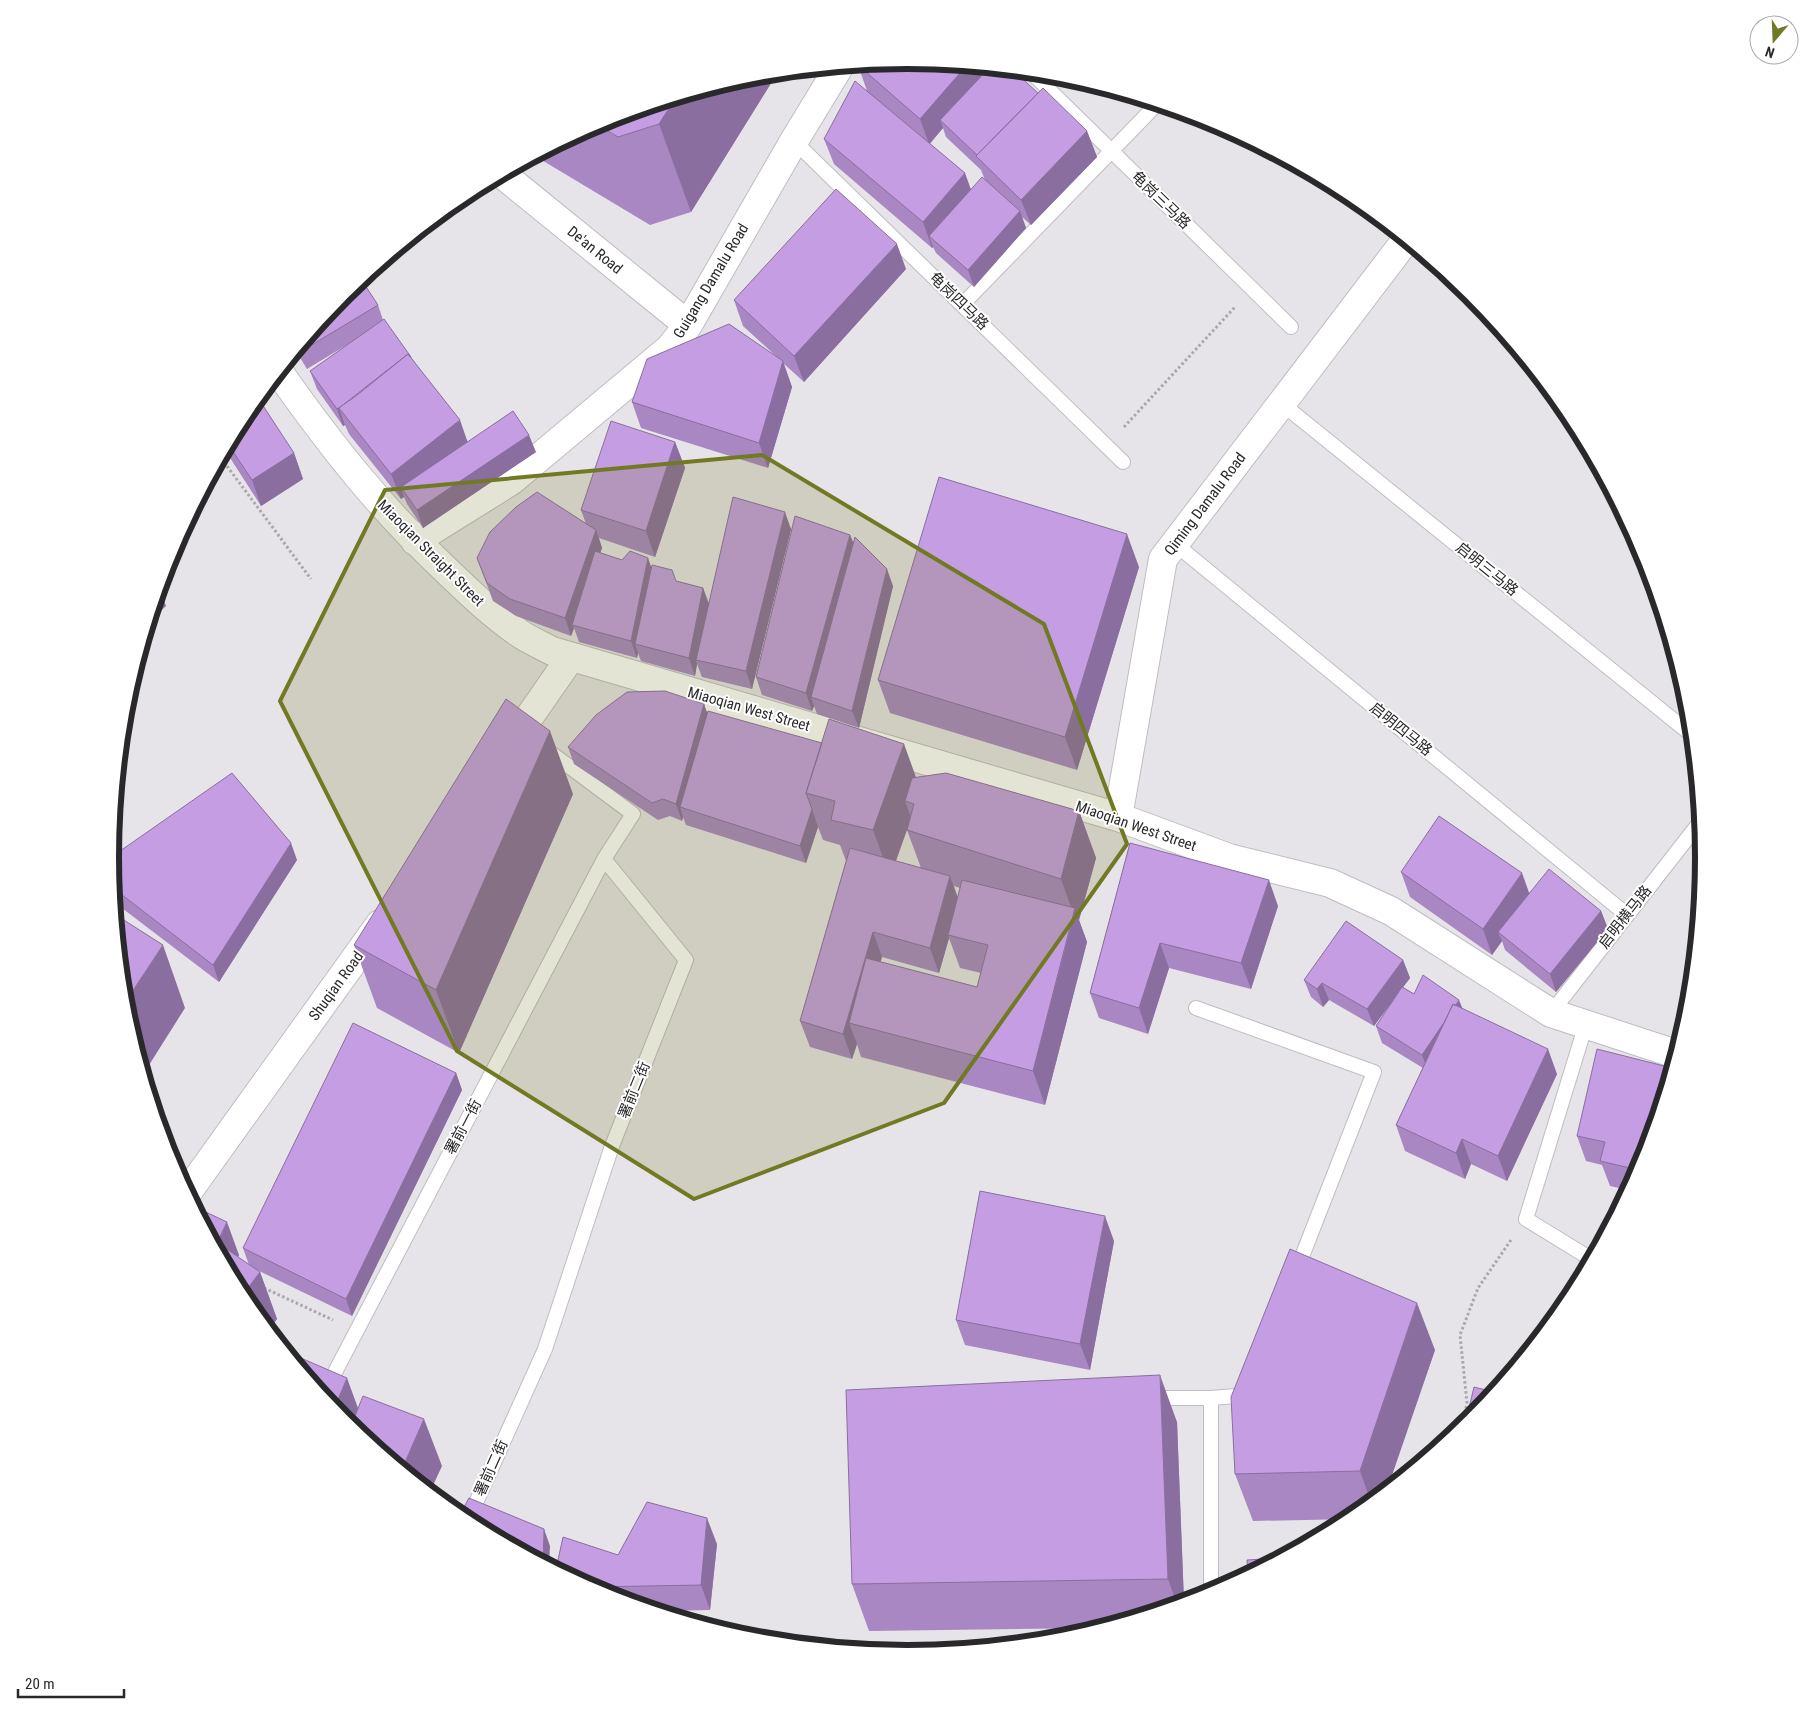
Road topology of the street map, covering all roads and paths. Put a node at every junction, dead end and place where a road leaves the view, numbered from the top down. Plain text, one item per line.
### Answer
1 (836, 72) edge
2 (1039, 80) edge
3 (1152, 109) edge
4 (794, 141) junction
5 (1111, 151) junction
6 (507, 178) edge
7 (1403, 244) edge
8 (1252, 289) junction
9 (962, 305) junction
10 (688, 325) junction
11 (1291, 327) dead end
12 (282, 377) edge
13 (1281, 403) junction
14 (1106, 445) junction
15 (224, 462) edge
16 (1123, 462) dead end
17 (414, 541) junction
18 (1174, 543) junction
19 (311, 579) dead end
20 (571, 657) junction
21 (1685, 729) edge
22 (528, 736) junction
23 (494, 765) edge
24 (1118, 817) junction
25 (1694, 829) edge
26 (604, 859) junction
27 (393, 906) edge
28 (1627, 915) junction
29 (1196, 1008) dead end
30 (1551, 1013) junction
31 (1586, 1024) junction
32 (1670, 1052) edge
33 (191, 1187) edge
34 (1526, 1219) junction
35 (1587, 1256) edge
36 (257, 1285) dead end
37 (1292, 1285) edge
38 (356, 1330) junction
39 (1252, 1386) edge
40 (326, 1389) edge
41 (1134, 1398) edge
42 (1211, 1398) junction
43 (1465, 1413) edge
44 (470, 1513) edge
45 (1211, 1584) edge

1 - 4 street, Guigang Damalu Road
2 - 5 lane, 龟岗三马路
3 - 5 lane
4 - 9 lane, 龟岗四马路
4 - 10 street, Guigang Damalu Road
5 - 8 lane, 龟岗三马路
5 - 9 lane
6 - 10 street, De'an Road
7 - 13 street, Qiming Damalu Road
8 - 11 lane, 龟岗三马路
8 - 14 path
9 - 14 lane, 龟岗四马路
10 - 17 street, Guigang Damalu Road
12 - 17 street, Miaoqian Straight Street
13 - 18 street, Qiming Damalu Road
13 - 21 lane, 启明三马路
14 - 16 lane, 龟岗四马路
15 - 19 path
17 - 20 street, Miaoqian Straight Street
18 - 24 street, Qiming Damalu Road
18 - 28 lane, 启明四马路
20 - 22 street
20 - 24 street, Miaoqian West Street
22 - 23 street
22 - 26 lane
24 - 30 street, Miaoqian West Street
25 - 28 lane, 启明横马路
26 - 38 lane, 署前一街
26 - 44 lane, 署前二街
27 - 33 street, Shuqian Road
28 - 30 lane, 启明横马路
29 - 37 lane
30 - 31 street, Miaoqian West Street
31 - 32 street, Miaoqian West Street
31 - 34 lane
34 - 35 lane
34 - 43 path
36 - 38 path
38 - 40 lane, 署前一街
39 - 42 lane
41 - 42 lane
42 - 45 lane

